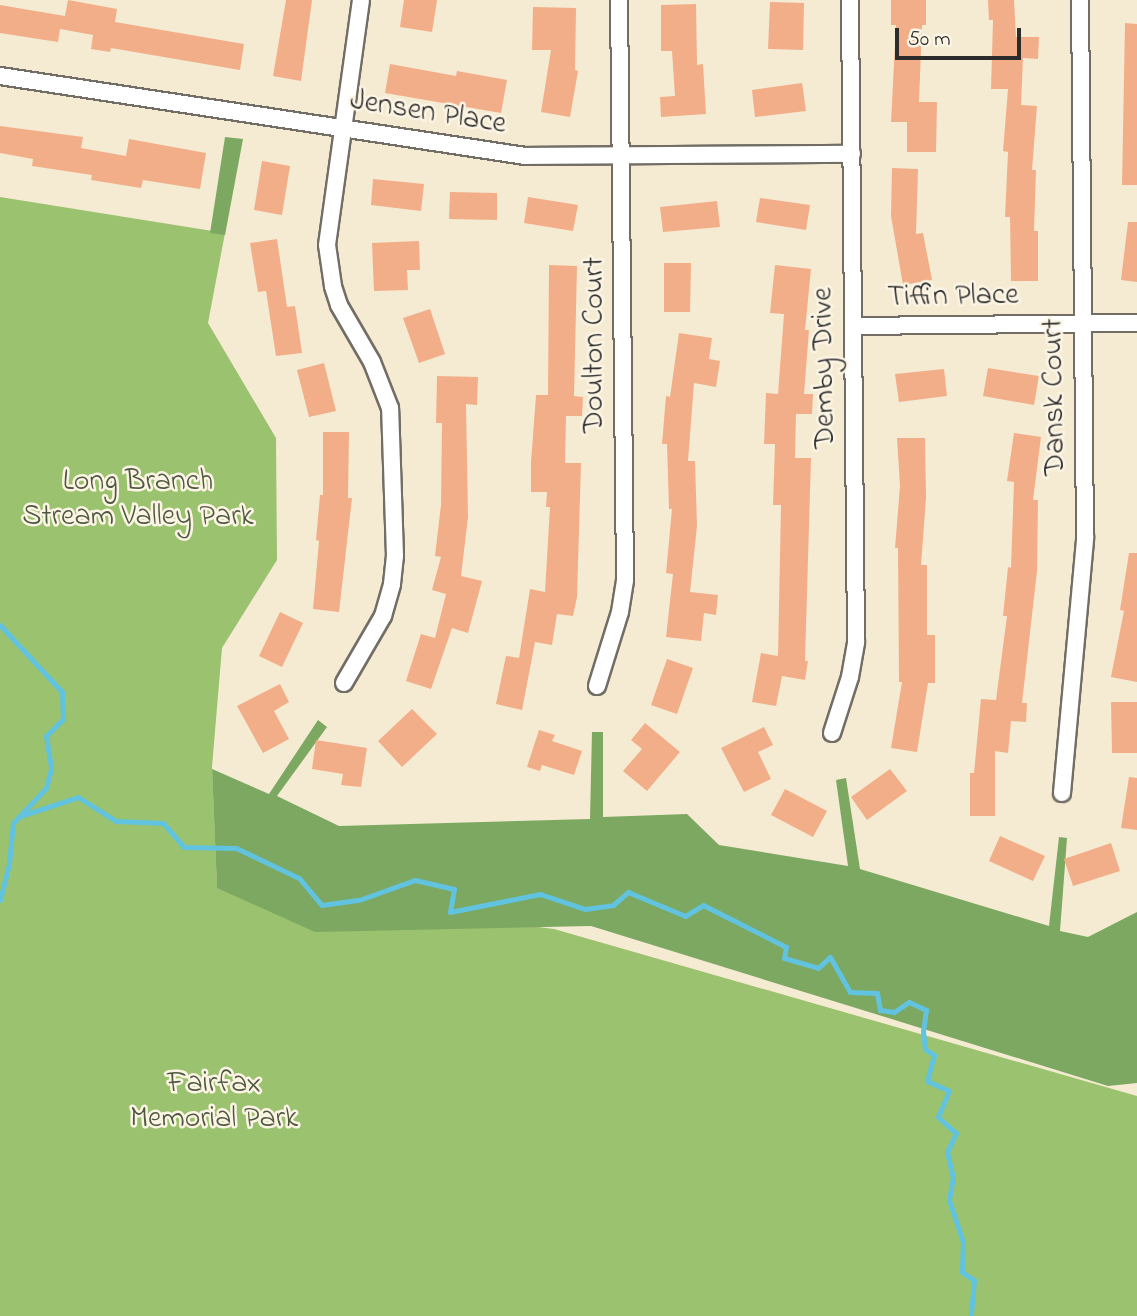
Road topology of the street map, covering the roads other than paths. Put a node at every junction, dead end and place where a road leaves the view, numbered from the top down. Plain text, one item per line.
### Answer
1 (361, 0) edge
2 (619, 0) edge
3 (850, 0) edge
4 (1080, 0) edge
5 (0, 76) edge
6 (342, 128) junction
7 (852, 154) junction
8 (621, 157) junction
9 (1137, 323) edge
10 (1083, 324) junction
11 (853, 326) junction
12 (344, 683) dead end
13 (597, 686) dead end
14 (832, 733) dead end
15 (1062, 793) dead end

1 - 6 street
2 - 8 street, Doulton Court
3 - 7 street, Demby Drive
4 - 10 street, Dansk Court
5 - 6 street, Jensen Place
6 - 8 street, Jensen Place
6 - 12 street
7 - 8 street, Jensen Place
7 - 11 street, Demby Drive
8 - 13 street, Doulton Court
9 - 10 street, Tiffin Place
10 - 11 street, Tiffin Place
10 - 15 street, Dansk Court
11 - 14 street, Demby Drive

